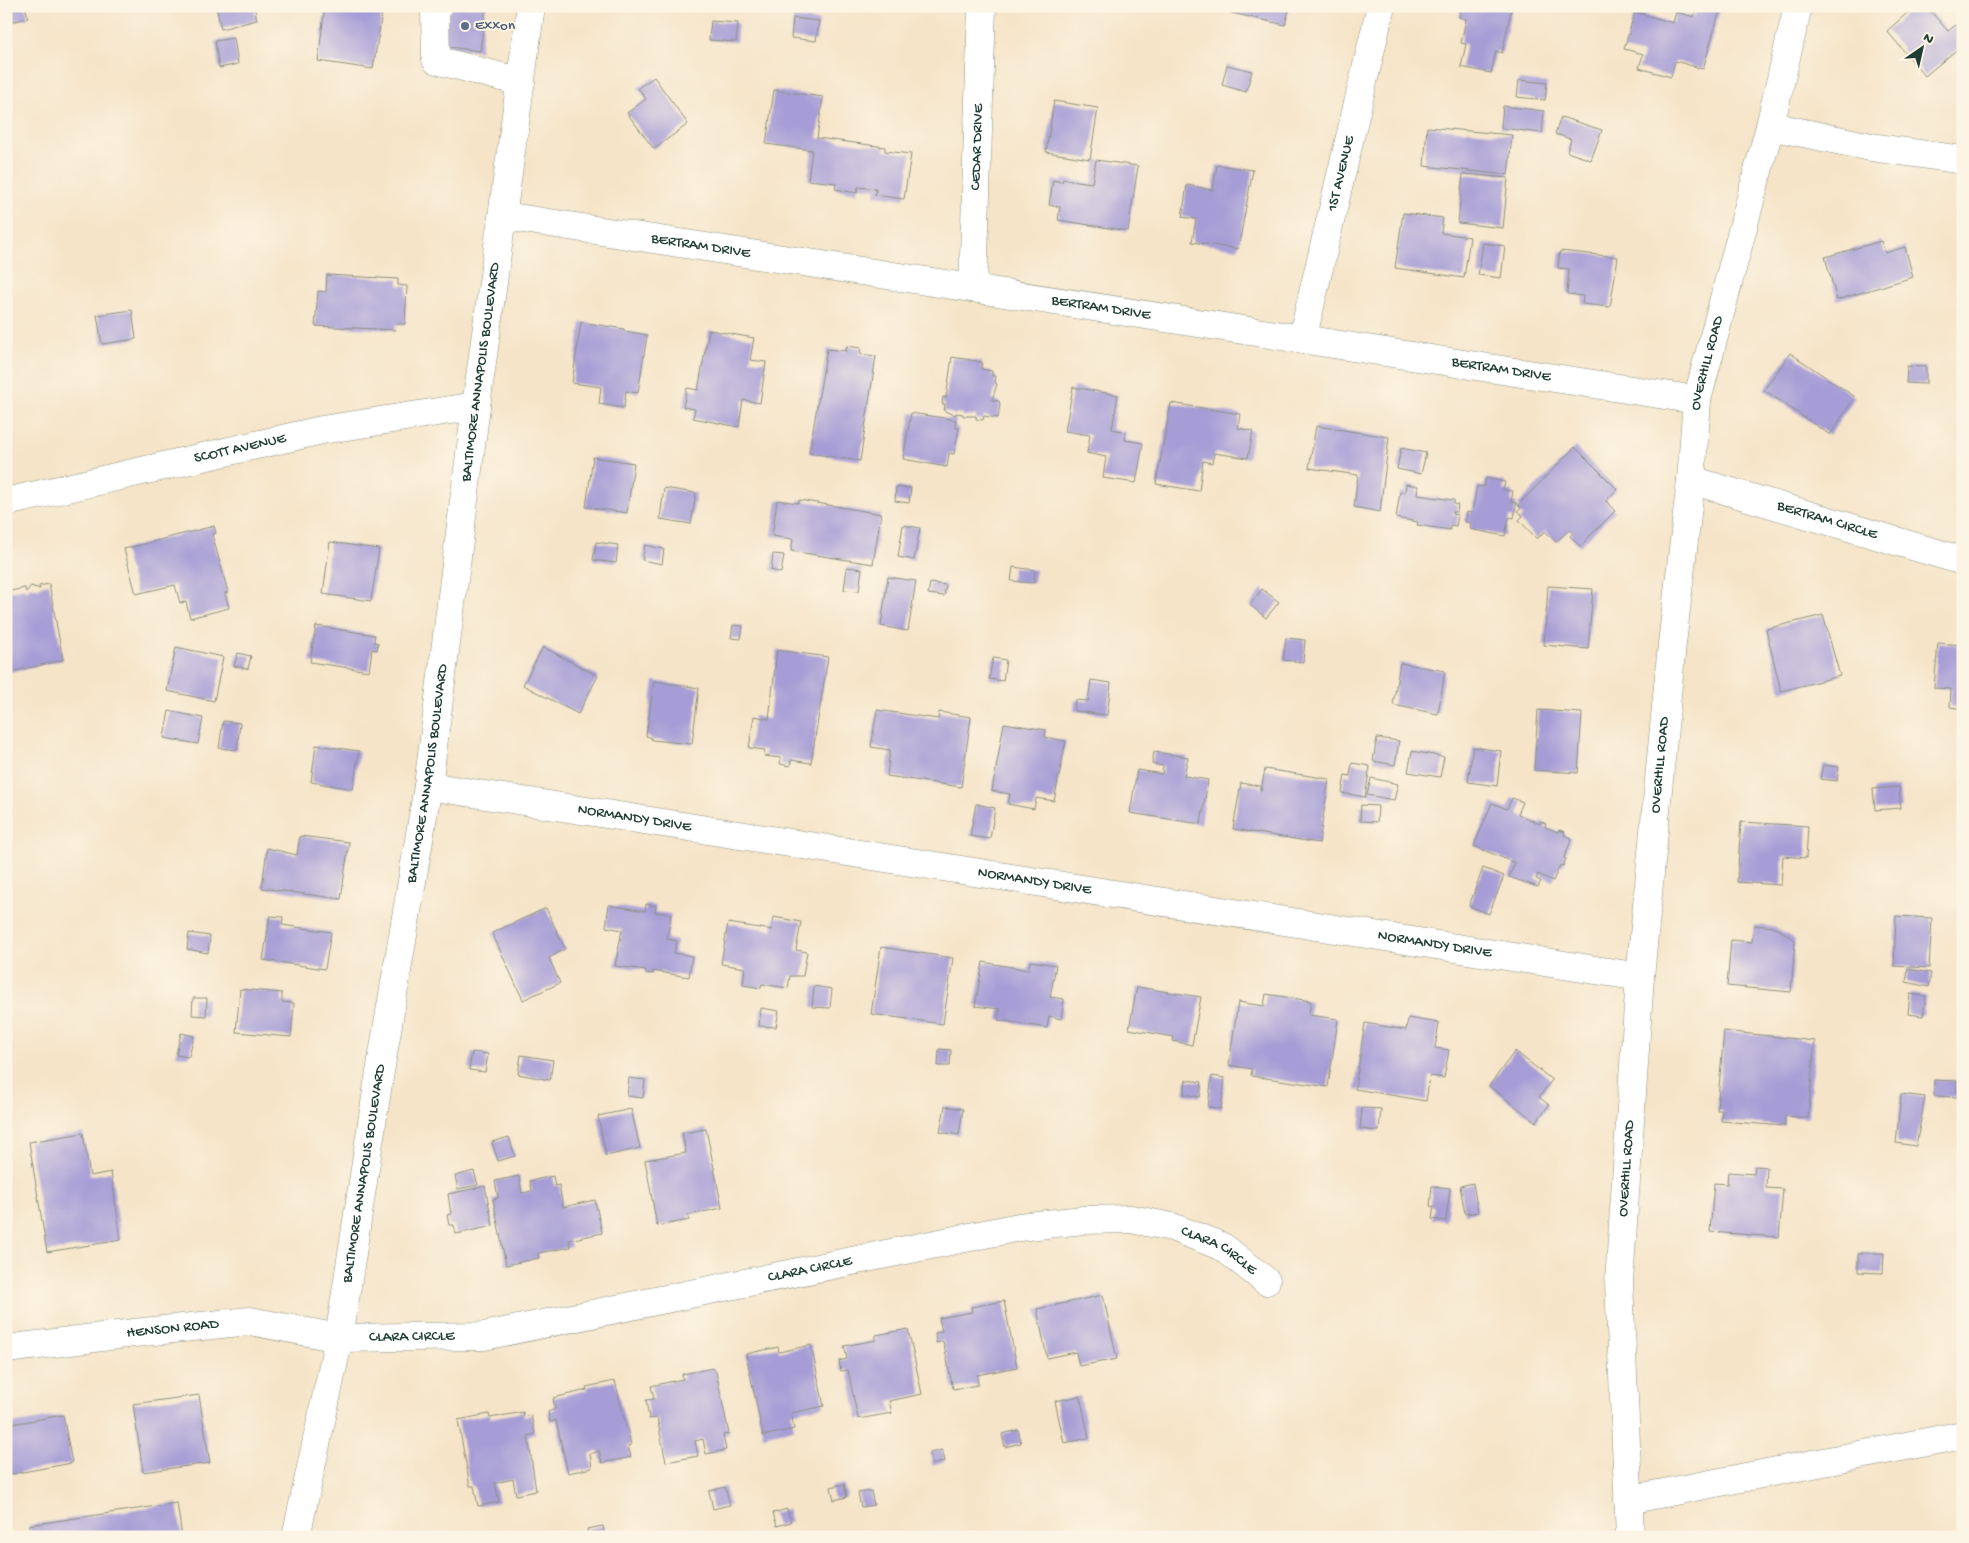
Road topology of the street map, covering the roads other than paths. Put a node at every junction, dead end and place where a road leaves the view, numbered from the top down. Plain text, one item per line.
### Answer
1 (438, 6) edge
2 (531, 6) edge
3 (982, 6) edge
4 (1381, 6) edge
5 (1798, 6) edge
6 (521, 82) junction
7 (1770, 126) junction
8 (1963, 160) edge
9 (504, 216) junction
10 (973, 288) junction
11 (1302, 340) junction
12 (1697, 400) junction
13 (476, 406) junction
14 (1692, 480) junction
15 (6, 502) edge
16 (1963, 561) edge
17 (428, 786) junction
18 (1640, 978) junction
19 (1266, 1282) dead end
20 (339, 1338) junction
21 (6, 1349) edge
22 (1963, 1435) edge
23 (1628, 1500) junction
24 (296, 1537) edge
25 (1630, 1537) edge

1 - 6 street
2 - 6 street, BALTIMORE ANNAPOLIS BOULEVARD
3 - 10 street, CEDAR DRIVE
4 - 11 street, 1ST AVENUE
5 - 7 street, OVERHILL ROAD
6 - 9 street, BALTIMORE ANNAPOLIS BOULEVARD
7 - 8 street
7 - 12 street, OVERHILL ROAD
9 - 10 street, BERTRAM DRIVE
9 - 13 street, BALTIMORE ANNAPOLIS BOULEVARD
10 - 11 street, BERTRAM DRIVE
11 - 12 street, BERTRAM DRIVE
12 - 14 street, OVERHILL ROAD
13 - 15 street, SCOTT AVENUE
13 - 17 street, BALTIMORE ANNAPOLIS BOULEVARD
14 - 16 street, BERTRAM CIRCLE
14 - 18 street, OVERHILL ROAD
17 - 18 street, NORMANDY DRIVE
17 - 20 street, BALTIMORE ANNAPOLIS BOULEVARD
18 - 23 street, OVERHILL ROAD
19 - 20 street, CLARA CIRCLE
20 - 21 street, HENSON ROAD
20 - 24 street, BALTIMORE ANNAPOLIS BOULEVARD
22 - 23 street
23 - 25 street, OVERHILL ROAD

